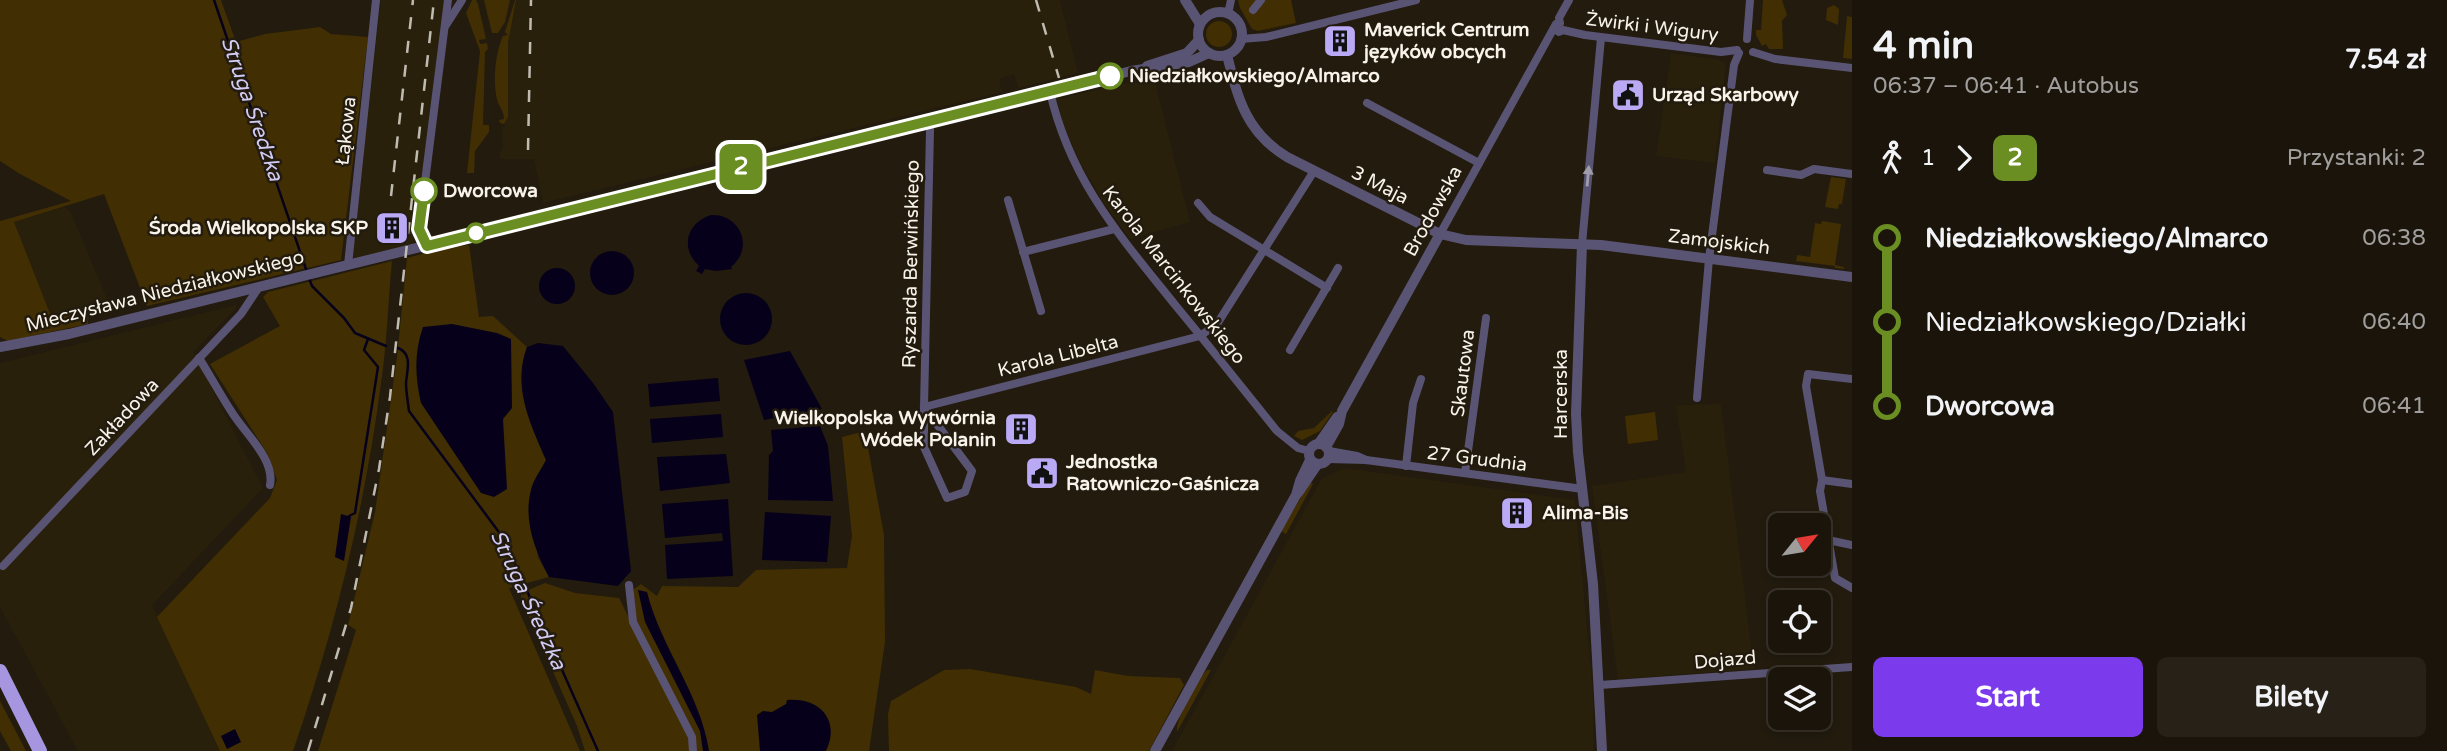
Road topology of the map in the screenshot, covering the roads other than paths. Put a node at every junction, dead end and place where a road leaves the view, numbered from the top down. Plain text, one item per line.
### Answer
1 (376, 0) edge
2 (449, 0) edge
3 (462, 0) edge
4 (1185, 0) edge
5 (1230, 0) edge
6 (1261, 0) edge
7 (1416, 0) edge
8 (1569, 0) edge
9 (1751, 0) edge
10 (1253, 10) dead end
11 (1228, 14) junction
12 (1200, 24) junction
13 (1560, 27) junction
14 (445, 28) junction
15 (1601, 37) junction
16 (1241, 39) junction
17 (1747, 39) junction
18 (1199, 40) junction
19 (1753, 51) junction
20 (1738, 52) junction
21 (1209, 54) junction
22 (1227, 55) junction
23 (1852, 68) edge
24 (1140, 69) junction
25 (1050, 92) junction
26 (1367, 103) dead end
27 (930, 121) junction
28 (1479, 163) junction
29 (1767, 170) dead end
30 (1314, 171) junction
31 (1852, 174) edge
32 (1008, 200) dead end
33 (1198, 203) dead end
34 (1114, 229) junction
35 (1440, 234) junction
36 (1582, 244) junction
37 (427, 246) junction
38 (1263, 250) junction
39 (1023, 252) junction
40 (1709, 259) junction
41 (342, 266) junction
42 (1338, 268) dead end
43 (1852, 277) edge
44 (259, 287) junction
45 (1327, 288) junction
46 (1041, 311) dead end
47 (1486, 318) dead end
48 (1200, 336) junction
49 (0, 347) edge
50 (1290, 350) dead end
51 (200, 358) junction
52 (1422, 379) dead end
53 (1852, 379) edge
54 (1698, 398) dead end
55 (923, 407) junction
56 (1326, 450) junction
57 (1312, 459) junction
58 (1406, 466) junction
59 (1465, 473) junction
60 (1822, 480) junction
61 (1852, 484) edge
62 (270, 485) dead end
63 (1583, 489) junction
64 (1824, 513) edge
65 (1831, 541) edge
66 (1852, 545) edge
67 (1831, 556) edge
68 (3, 566) dead end
69 (629, 586) dead end
70 (1852, 587) edge
71 (1852, 667) edge
72 (0, 671) edge
73 (1600, 685) junction
74 (40, 751) edge
75 (693, 751) edge
76 (1157, 751) edge
77 (1602, 751) edge

1 - 41 street, Łąkowa
2 - 14 street
3 - 14 street
4 - 12 street
5 - 11 street
6 - 10 street
7 - 16 street
8 - 13 street, Brodowska
9 - 17 street
11 - 12 street
11 - 16 street
12 - 18 street
13 - 15 street, Żwirki i Wigury
13 - 28 street, Brodowska
14 - 37 street
15 - 20 street, Żwirki i Wigury
36 -> 15 street, Harcerska
16 - 22 street
17 - 19 street
17 - 20 street
18 - 21 street
18 - 24 street, Mieczysława Niedziałkowskiego
19 - 20 street
19 - 23 street
20 - 40 street
21 - 22 street
21 - 24 street, Mieczysława Niedziałkowskiego
22 - 30 street, 3 Maja
24 - 25 street, Mieczysława Niedziałkowskiego
25 - 27 street, Mieczysława Niedziałkowskiego
25 - 34 street, Karola Marcinkowskiego
26 - 28 street
27 - 37 street, Mieczysława Niedziałkowskiego
27 - 55 street, Ryszarda Berwińskiego
28 - 35 street, Brodowska
29 - 31 street
30 - 35 street, 3 Maja
30 - 38 street
32 - 39 street
33 - 38 street
34 - 39 street
34 - 48 street, Karola Marcinkowskiego
35 - 36 street, 3 Maja
35 - 56 street, Brodowska
36 - 40 street, Zamojskich
36 - 63 street, Harcerska
37 - 41 street, Mieczysława Niedziałkowskiego
38 - 45 street
38 - 48 street
39 - 46 street
40 - 43 street, Zamojskich
40 - 54 street
41 - 44 street, Mieczysława Niedziałkowskiego
42 - 45 street
44 - 49 street, Mieczysława Niedziałkowskiego
44 - 51 street, Zakładowa
45 - 50 street
47 - 59 street, Skautowa
48 - 55 street, Karola Libelta
48 - 57 street, Karola Marcinkowskiego
51 - 62 street
51 - 68 street, Zakładowa
52 - 58 street
53 - 60 street
55 - 55 street, Ryszarda Berwińskiego
56 - 57 street
56 - 57 street
56 - 58 street, 27 Grudnia
57 - 76 street
58 - 59 street, 27 Grudnia
59 - 63 street, 27 Grudnia
60 - 61 street
60 - 64 street
63 - 73 street, Harcerska
65 - 66 street
67 - 70 street
69 - 75 street
71 - 73 street, Dojazd
72 - 74 highway
73 - 77 street, Harcerska

